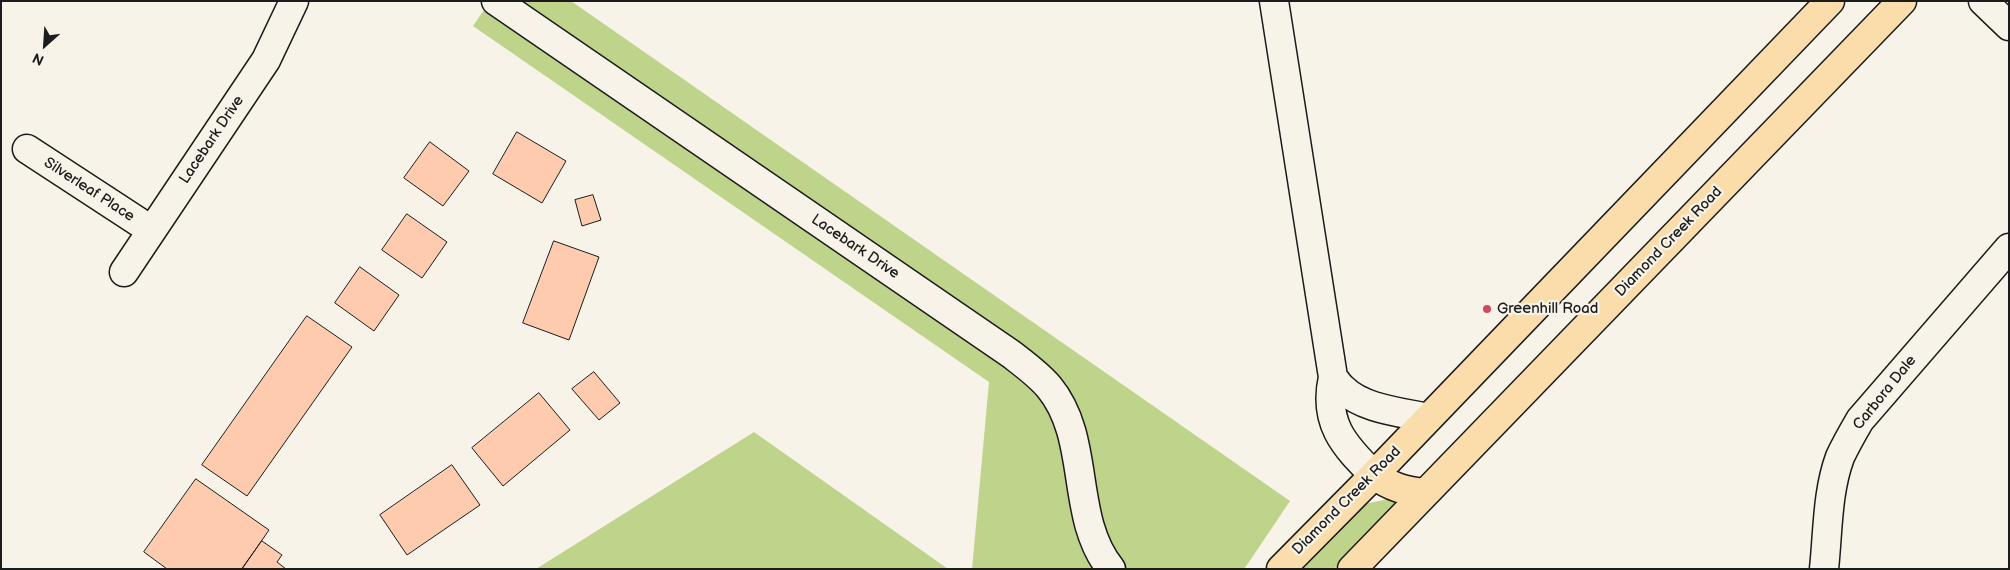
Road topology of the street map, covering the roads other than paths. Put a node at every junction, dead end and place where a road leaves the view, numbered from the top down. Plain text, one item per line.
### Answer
1 (496, 1) edge
2 (1274, 1) edge
3 (1830, 1) edge
4 (1902, 1) edge
5 (1983, 1) edge
6 (292, 2) edge
7 (2009, 26) edge
8 (27, 149) dead end
9 (152, 230) junction
10 (2009, 248) edge
11 (124, 272) dead end
12 (1333, 376) junction
13 (1428, 418) junction
14 (1374, 475) junction
15 (1425, 493) junction
16 (1111, 569) edge
17 (1281, 569) edge
18 (1352, 569) edge
19 (1824, 569) edge

1 - 16 street, Lacebark Drive
2 - 12 street
3 - 13 main road, Diamond Creek Road
4 - 15 main road, Diamond Creek Road
5 - 7 street
6 - 9 street, Lacebark Drive
8 - 9 street, Silverleaf Place
9 - 11 street, Lacebark Drive
10 - 19 street, Carbora Dale
12 - 13 street
12 - 14 street
13 - 14 main road, Diamond Creek Road
14 - 15 main road
14 - 17 main road, Diamond Creek Road
15 - 18 main road, Diamond Creek Road

